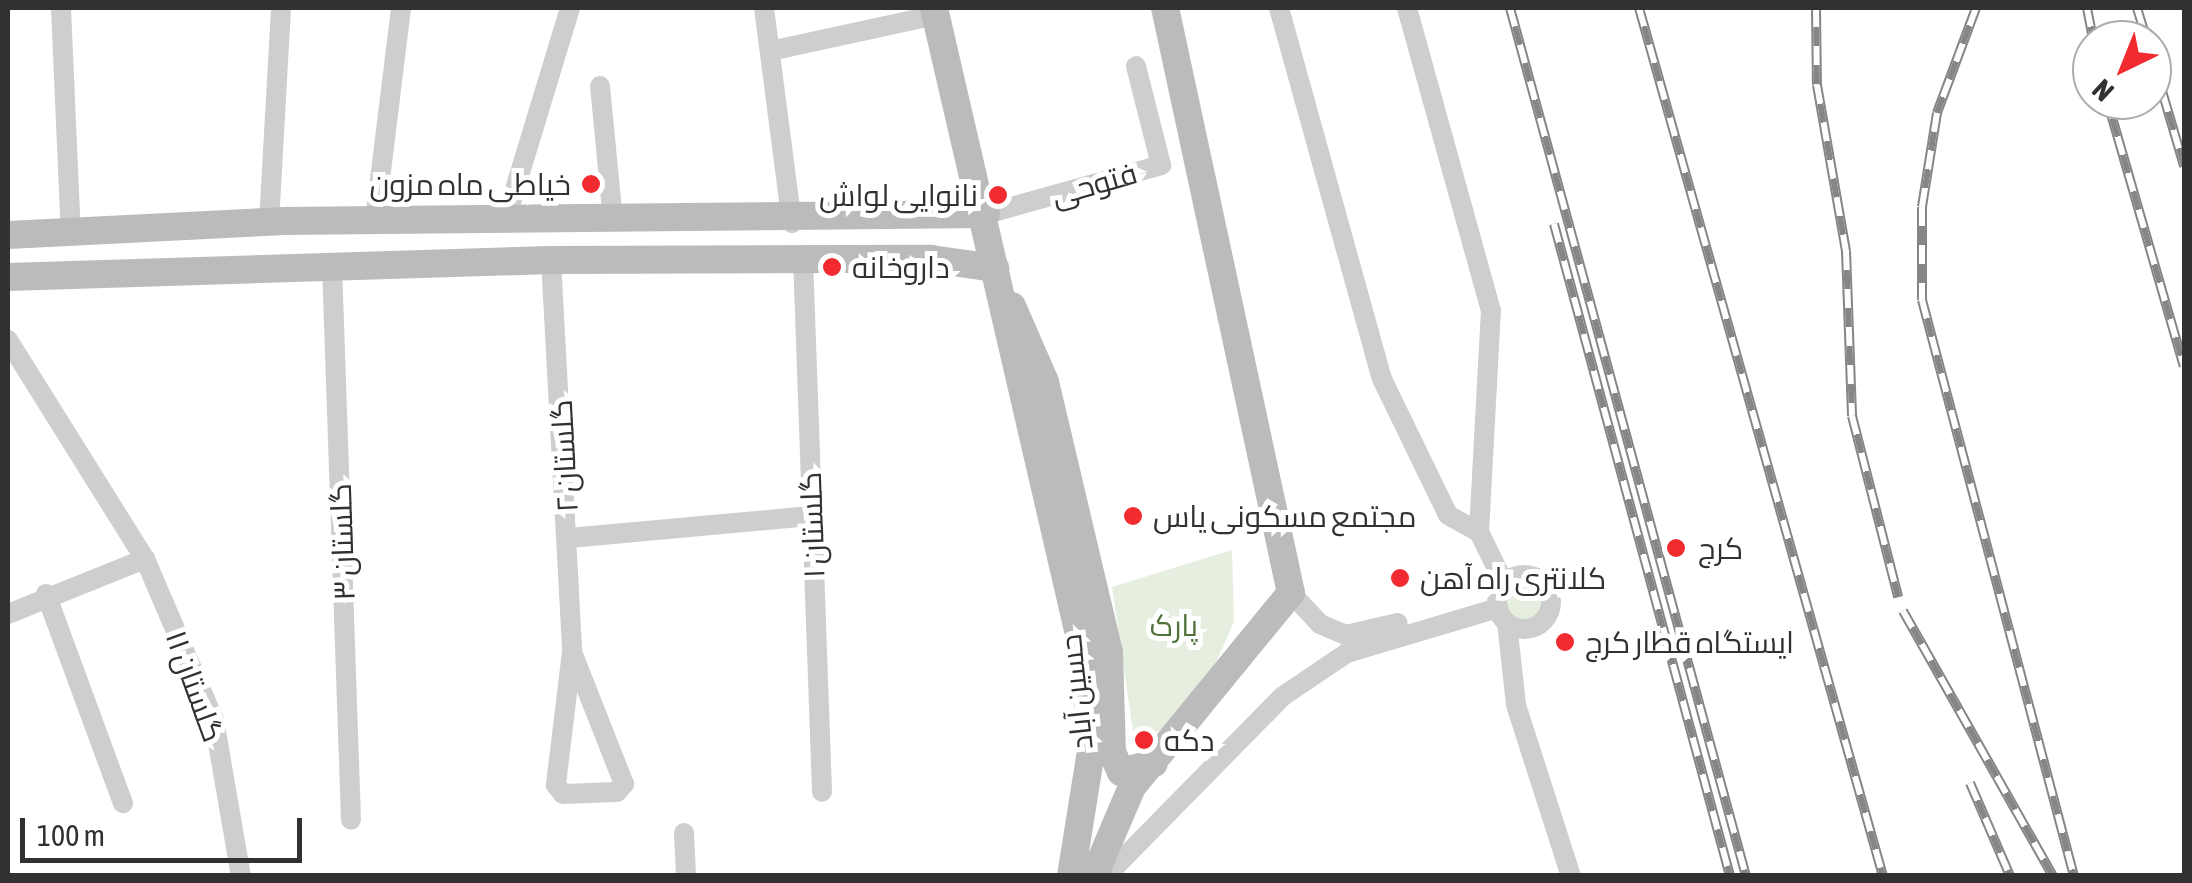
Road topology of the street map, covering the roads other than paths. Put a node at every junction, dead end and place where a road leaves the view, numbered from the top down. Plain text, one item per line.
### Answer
1 (61, 8) edge
2 (282, 8) edge
3 (401, 8) edge
4 (570, 8) edge
5 (764, 8) edge
6 (1165, 8) edge
7 (1279, 8) edge
8 (1407, 8) edge
9 (935, 11) edge
10 (770, 51) junction
11 (1136, 66) dead end
12 (600, 86) dead end
13 (986, 214) junction
14 (930, 215) junction
15 (374, 220) junction
16 (316, 221) junction
17 (275, 222) junction
18 (505, 222) junction
19 (614, 222) junction
20 (792, 222) junction
21 (71, 233) junction
22 (8, 235) edge
23 (803, 258) junction
24 (932, 259) junction
25 (551, 260) junction
26 (323, 265) junction
27 (276, 266) junction
28 (995, 268) junction
29 (8, 277) edge
30 (8, 340) edge
31 (14, 372) edge
32 (812, 516) junction
33 (1479, 532) junction
34 (568, 538) junction
35 (145, 559) junction
36 (46, 594) junction
37 (1291, 594) junction
38 (1502, 603) junction
39 (8, 614) edge
40 (572, 652) junction
41 (1158, 760) junction
42 (822, 792) dead end
43 (124, 802) dead end
44 (351, 820) dead end
45 (684, 833) dead end
46 (241, 876) edge
47 (686, 876) edge
48 (1071, 876) edge
49 (1094, 876) edge
50 (1106, 876) edge
51 (1570, 876) edge

1 - 21 street
2 - 17 street
3 - 15 street
4 - 18 street
5 - 10 street
6 - 37 main road
7 - 33 street
8 - 33 street
9 - 10 street
9 - 13 main road, حسین آباد
10 - 20 street
11 - 13 street, فتوحی
12 - 19 street
13 - 14 main road
13 - 28 main road, حسین آباد
14 - 20 main road
14 - 24 main road
15 - 16 main road
15 - 18 main road
16 - 17 main road
16 - 26 main road
17 - 21 main road
17 - 27 main road
18 - 19 main road
19 - 20 main road
21 - 22 main road
23 - 24 main road
23 - 25 main road
23 - 32 street, گلستان ۱
24 - 28 main road
25 - 26 main road
25 - 34 street, گلستان ۲
26 - 27 main road
26 - 44 street, گلستان ۳
27 - 29 main road
28 - 41 main road, حسین آباد
28 - 48 main road, حسین آباد
30 - 31 street, گلستان ۱۱
31 - 35 street, گلستان ۱۱
32 - 34 street
32 - 42 street, گلستان ۱
33 - 38 street
34 - 40 street, گلستان ۲
35 - 36 street
35 - 46 street, گلستان ۱۱
36 - 39 street
36 - 43 street
37 - 38 street
37 - 41 main road
38 - 50 street
38 - 51 street
40 - 40 street, گلستان ۲
41 - 49 main road
45 - 47 street

